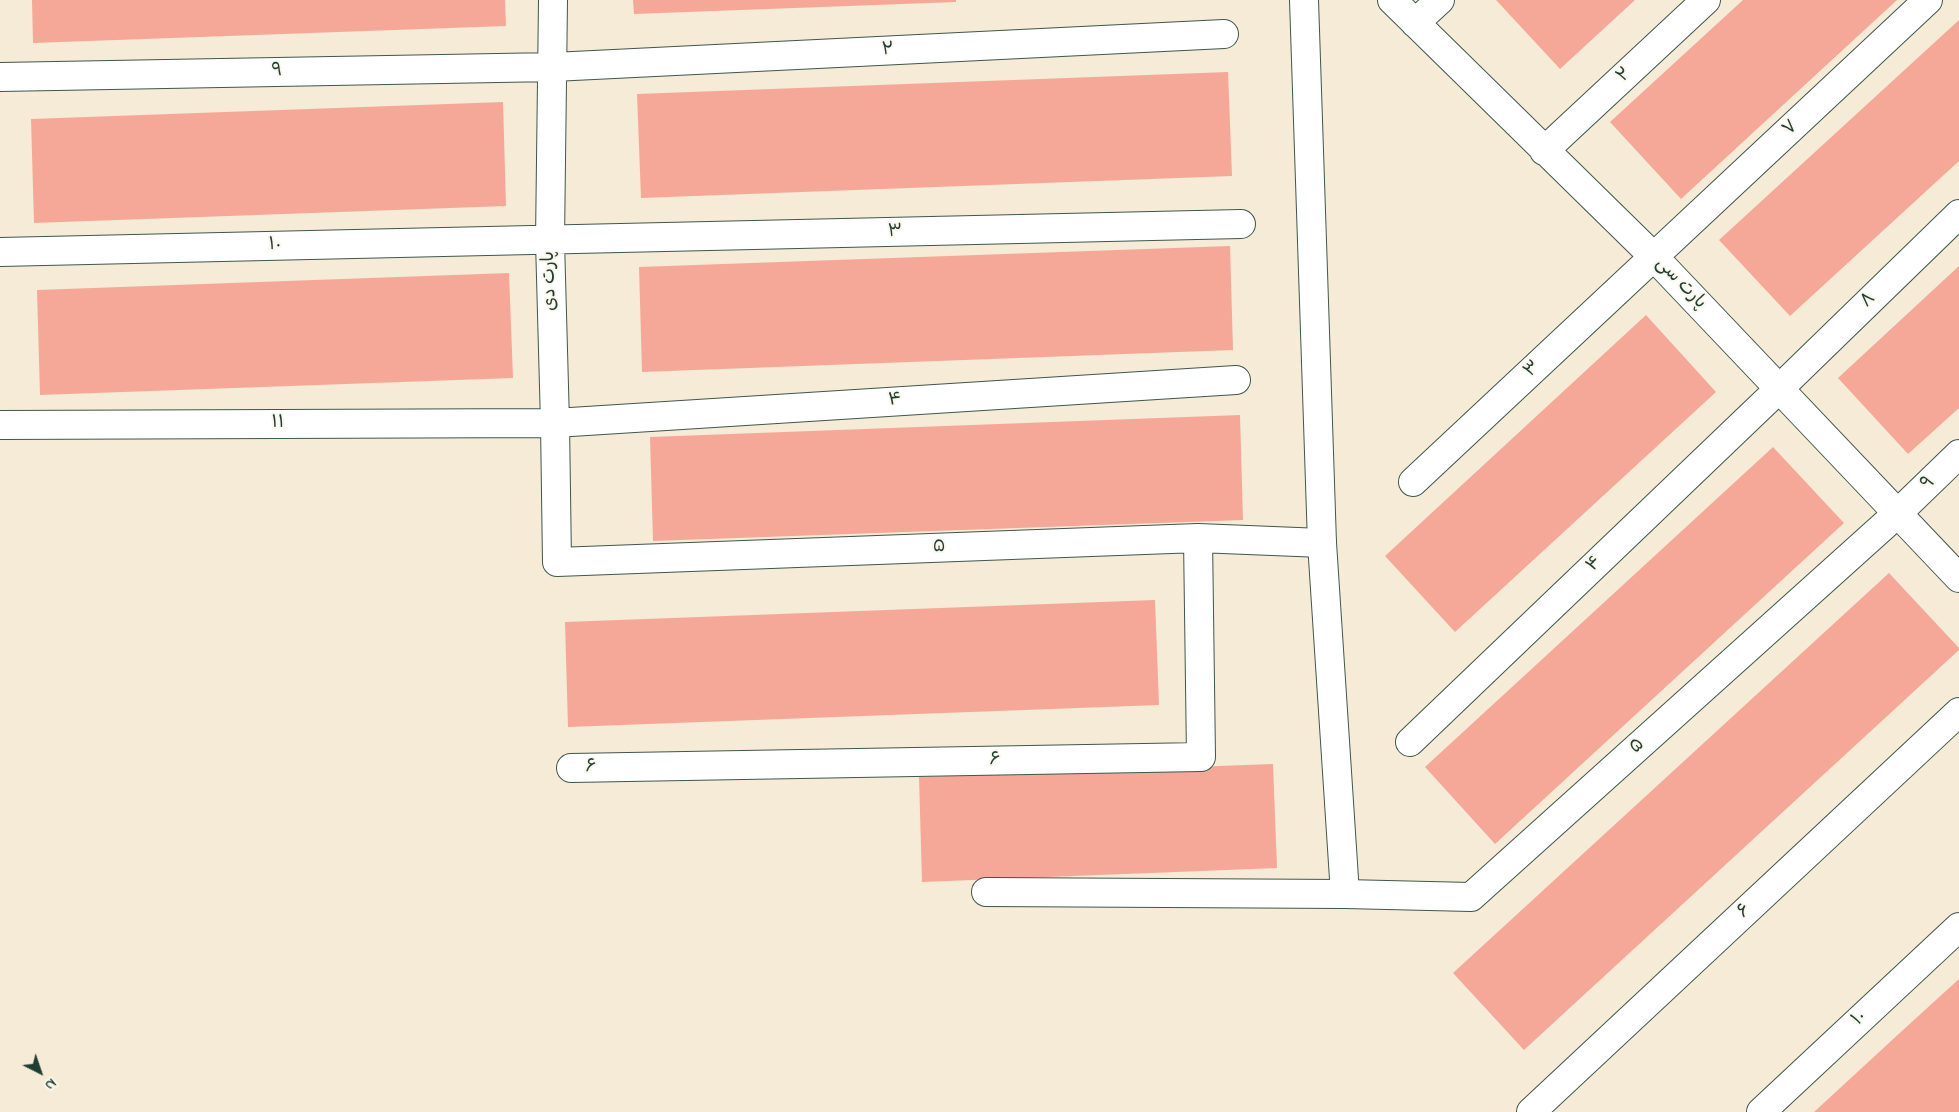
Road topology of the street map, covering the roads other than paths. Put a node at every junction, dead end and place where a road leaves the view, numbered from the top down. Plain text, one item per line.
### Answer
1 (553, 0) edge
2 (1304, 0) edge
3 (1392, 0) edge
4 (1440, 0) edge
5 (1706, 0) edge
6 (1928, 0) edge
7 (1415, 23) junction
8 (1224, 34) dead end
9 (553, 67) junction
10 (0, 77) edge
11 (1544, 151) junction
12 (1959, 214) edge
13 (1241, 224) dead end
14 (550, 241) junction
15 (0, 252) edge
16 (1654, 258) junction
17 (1236, 380) dead end
18 (1780, 388) junction
19 (555, 423) junction
20 (0, 425) edge
21 (1959, 454) edge
22 (1413, 482) dead end
23 (1898, 513) junction
24 (1198, 538) junction
25 (1322, 543) junction
26 (556, 562) joint
27 (1959, 578) edge
28 (1959, 712) edge
29 (1410, 742) dead end
30 (571, 768) dead end
31 (986, 892) dead end
32 (1345, 894) junction
33 (1959, 927) edge
34 (1531, 1112) edge
35 (1761, 1112) edge

1 - 9 street, پارت دی
2 - 25 street
3 - 7 street, پارت سی
4 - 7 street
5 - 11 street, ۲
6 - 16 street, ۷
7 - 11 street, پارت سی
8 - 9 street, ۲
9 - 10 street, ۹
9 - 14 street, پارت دی
11 - 16 street, پارت سی
12 - 18 street, ۸
13 - 14 street, ۳
14 - 15 street, ۱۰
14 - 19 street, پارت دی
16 - 18 street, پارت سی
16 - 22 street, ۳
17 - 19 street, ۴
18 - 23 street, پارت سی
18 - 29 street, ۴
19 - 20 street, ۱۱
19 - 26 street, پارت دی
21 - 23 street, ۹
23 - 27 street, پارت سی
23 - 32 street, ۵
24 - 25 street, ۵
24 - 26 street, ۵
24 - 30 street, ۶
25 - 32 street
28 - 34 street, ۶
31 - 32 street, ۵
33 - 35 street, ۱۰

